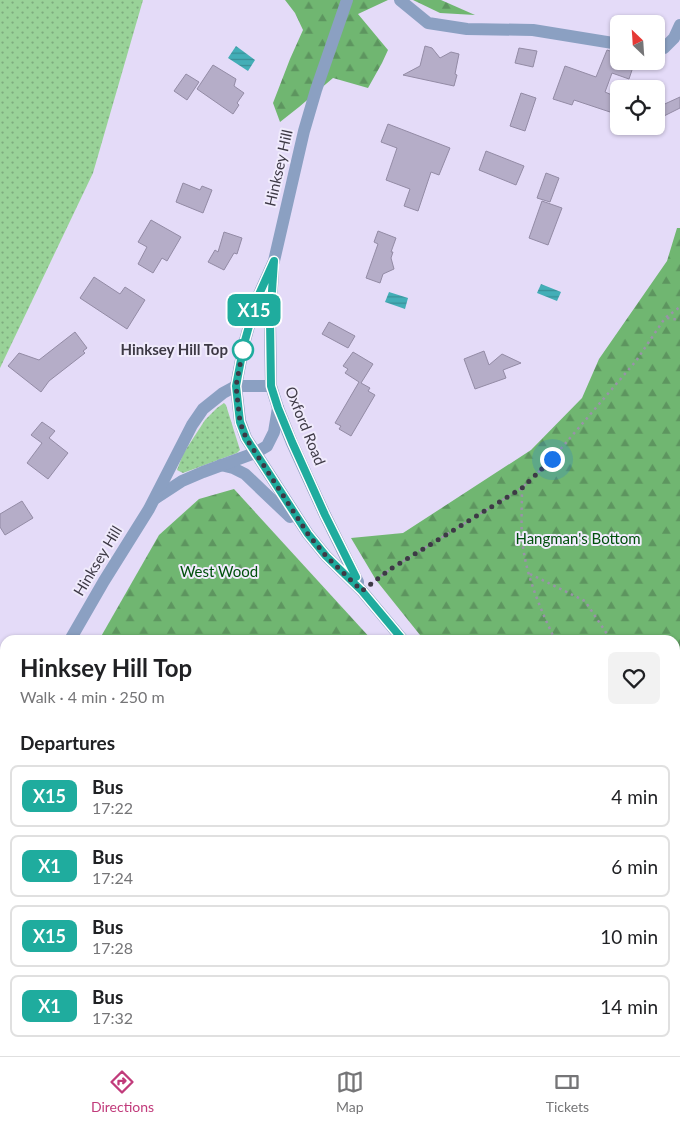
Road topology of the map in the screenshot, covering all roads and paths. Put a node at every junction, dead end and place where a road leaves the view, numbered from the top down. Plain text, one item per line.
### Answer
1 (347, 0) edge
2 (400, 0) edge
3 (680, 25) edge
4 (610, 43) edge
5 (665, 47) edge
6 (274, 261) junction
7 (680, 307) edge
8 (665, 318) junction
9 (680, 320) edge
10 (244, 344) joint
11 (236, 386) junction
12 (271, 386) junction
13 (278, 408) junction
14 (255, 452) junction
15 (221, 465) junction
16 (522, 488) junction
17 (154, 499) junction
18 (308, 534) junction
19 (528, 574) junction
20 (362, 591) junction
21 (73, 635) edge
22 (399, 635) edge
23 (552, 635) edge
24 (609, 635) edge

1 - 6 street, Hinksey Hill
2 - 4 street
3 - 5 street
6 - 10 street, Hinksey Hill
6 - 12 street, Oxford Road
7 - 8 path
8 - 9 path
8 - 16 path
10 - 11 street, Oxford Road
11 - 12 street
11 - 14 street, Oxford Road
11 - 17 street, Hinksey Hill
12 - 13 street, Oxford Road
13 - 14 street
13 - 20 street, Oxford Road
14 - 15 street, Hinksey Hill
14 - 18 street, Oxford Road
15 - 17 street, Hinksey Hill
15 - 18 street, Oxford Road
16 - 19 path
16 - 20 path
17 - 21 street, Hinksey Hill
18 - 20 street, Oxford Road
19 - 23 path
19 - 24 path
20 - 22 street, Oxford Road

